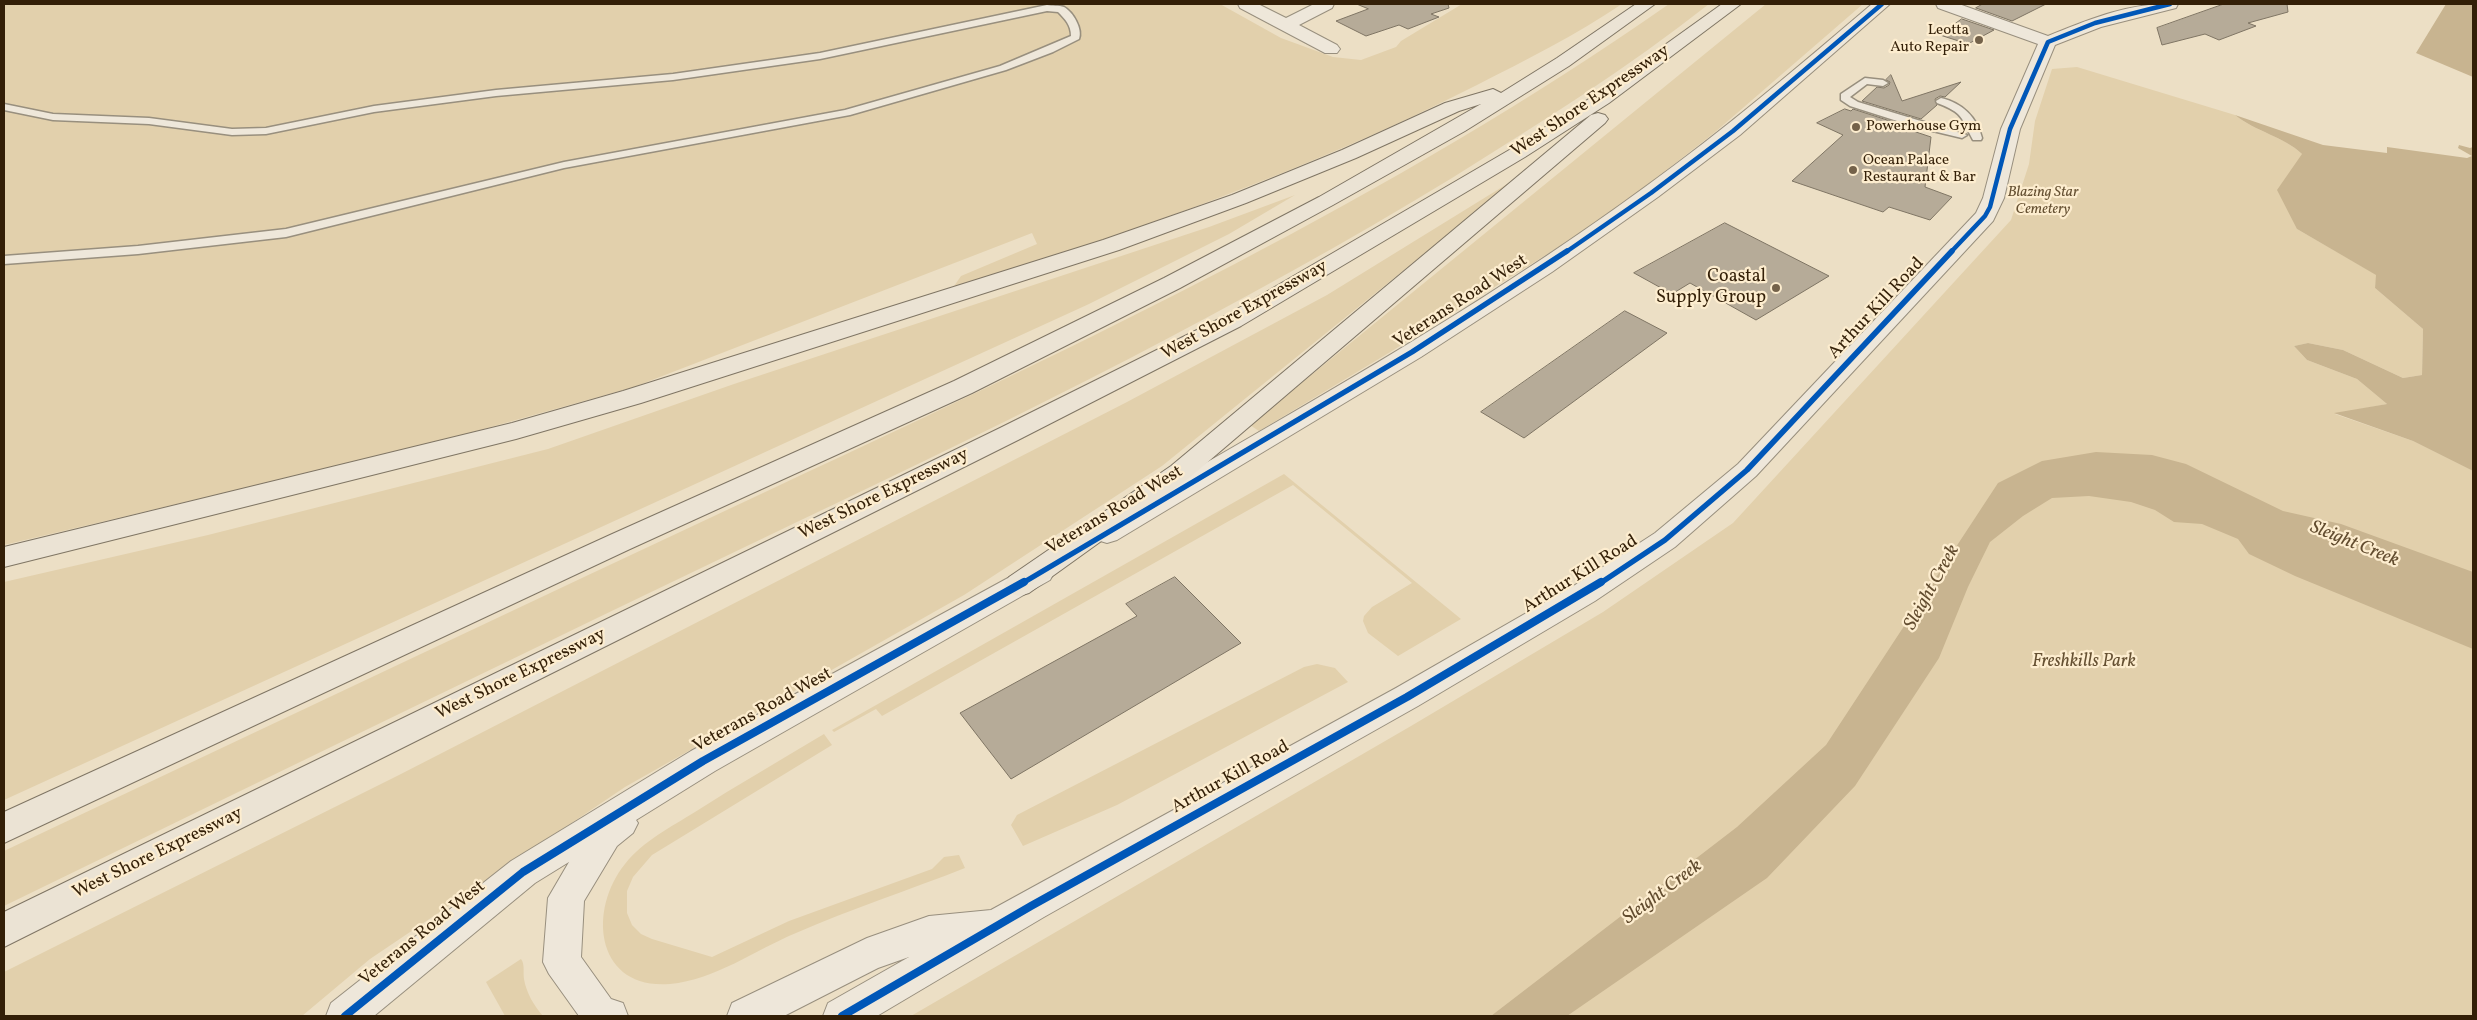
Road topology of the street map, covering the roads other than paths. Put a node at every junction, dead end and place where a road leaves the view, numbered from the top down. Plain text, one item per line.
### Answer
1 (1246, 4) edge
2 (1326, 4) edge
3 (1648, 4) edge
4 (1734, 4) edge
5 (1882, 4) edge
6 (1944, 4) edge
7 (2170, 4) edge
8 (1286, 25) junction
9 (2048, 42) junction
10 (1331, 49) dead end
11 (1882, 83) dead end
12 (1526, 86) junction
13 (1941, 101) dead end
14 (4, 107) edge
15 (1962, 134) dead end
16 (1977, 138) dead end
17 (4, 260) edge
18 (4, 557) edge
19 (1019, 585) junction
20 (703, 761) junction
21 (4, 828) edge
22 (998, 925) junction
23 (4, 930) edge
24 (345, 1016) edge
25 (609, 1016) edge
26 (746, 1016) edge
27 (842, 1016) edge

1 - 8 street
2 - 8 street
3 - 12 highway
4 - 19 highway
4 - 23 highway, West Shore Expressway
5 - 19 street, Veterans Road West
6 - 9 street
7 - 9 street
8 - 10 street
9 - 22 street, Arthur Kill Road
11 - 15 lane
12 - 18 highway
12 - 21 highway
13 - 16 lane
14 - 17 lane
19 - 20 street, Veterans Road West
20 - 24 street, Veterans Road West
20 - 25 street
22 - 26 street, Arthur Kill Road
22 - 27 street, Arthur Kill Road

